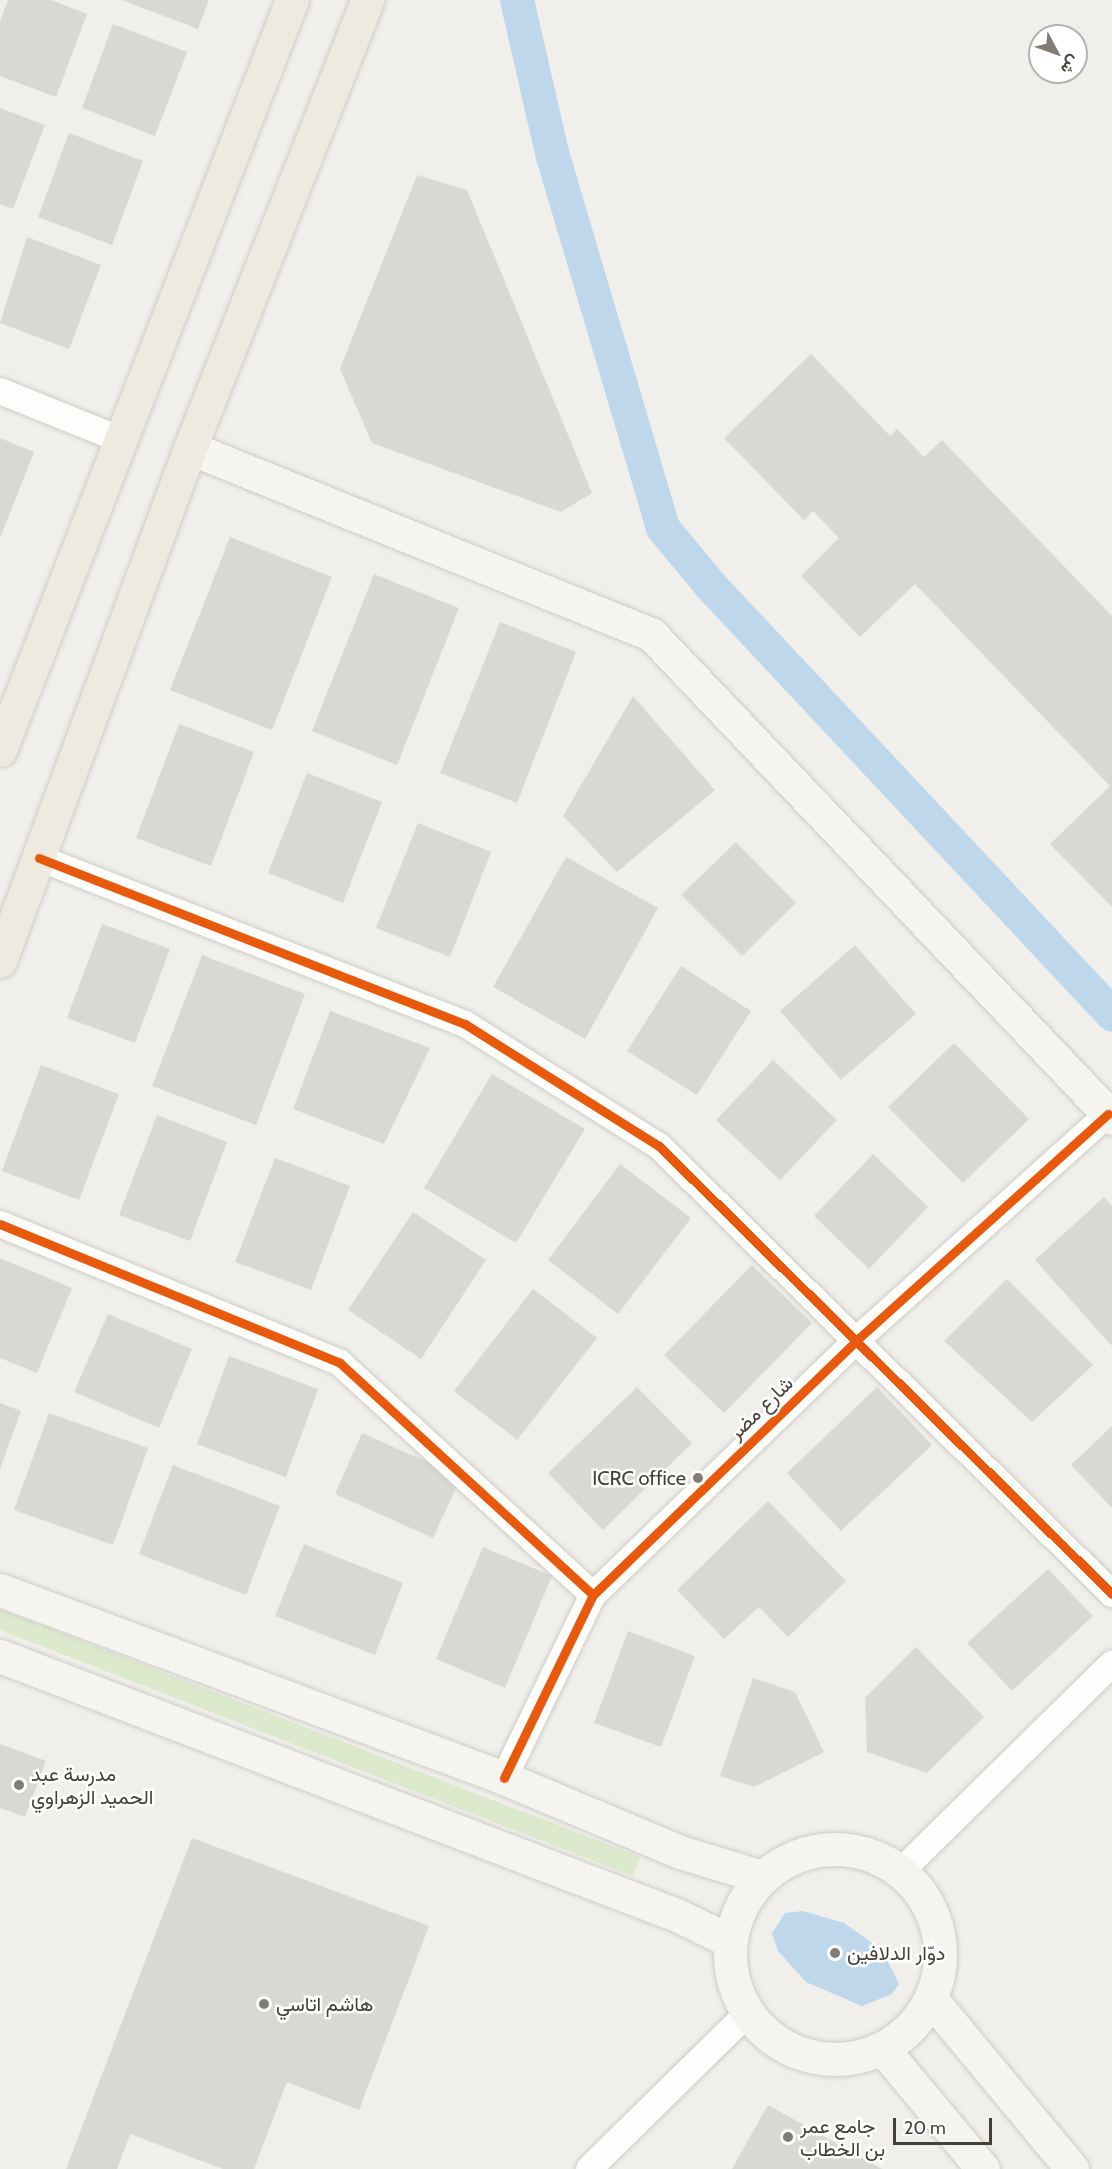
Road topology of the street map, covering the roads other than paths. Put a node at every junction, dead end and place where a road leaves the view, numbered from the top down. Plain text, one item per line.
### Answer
1 (292, 0) edge
2 (367, 0) edge
3 (0, 391) edge
4 (119, 439) junction
5 (190, 448) junction
6 (2, 739) edge
7 (39, 858) junction
8 (0, 961) edge
9 (1110, 1116) edge
10 (0, 1224) edge
11 (859, 1338) junction
12 (0, 1590) edge
13 (1112, 1594) edge
14 (593, 1595) junction
15 (0, 1656) edge
16 (1112, 1664) edge
17 (504, 1778) junction
18 (901, 1871) junction
19 (762, 1877) junction
20 (730, 1941) junction
21 (931, 1999) junction
22 (747, 2014) junction
23 (883, 2049) junction
24 (589, 2169) edge
25 (983, 2169) edge
26 (1072, 2169) edge

1 - 4 highway
2 - 5 highway
3 - 4 street
4 - 6 highway
5 - 7 highway
5 - 9 main road
7 - 8 highway
7 - 11 street
9 - 11 street, شارع مضر
10 - 14 street
11 - 13 street
11 - 14 street, شارع مضر
12 - 17 main road
14 - 17 street, شارع مضر
15 - 20 main road
16 - 18 street
17 - 19 main road
18 - 19 main road
18 - 21 main road
19 - 20 main road
20 - 22 main road
21 - 23 main road
21 - 26 main road
22 - 23 main road
22 - 24 street
23 - 25 main road

